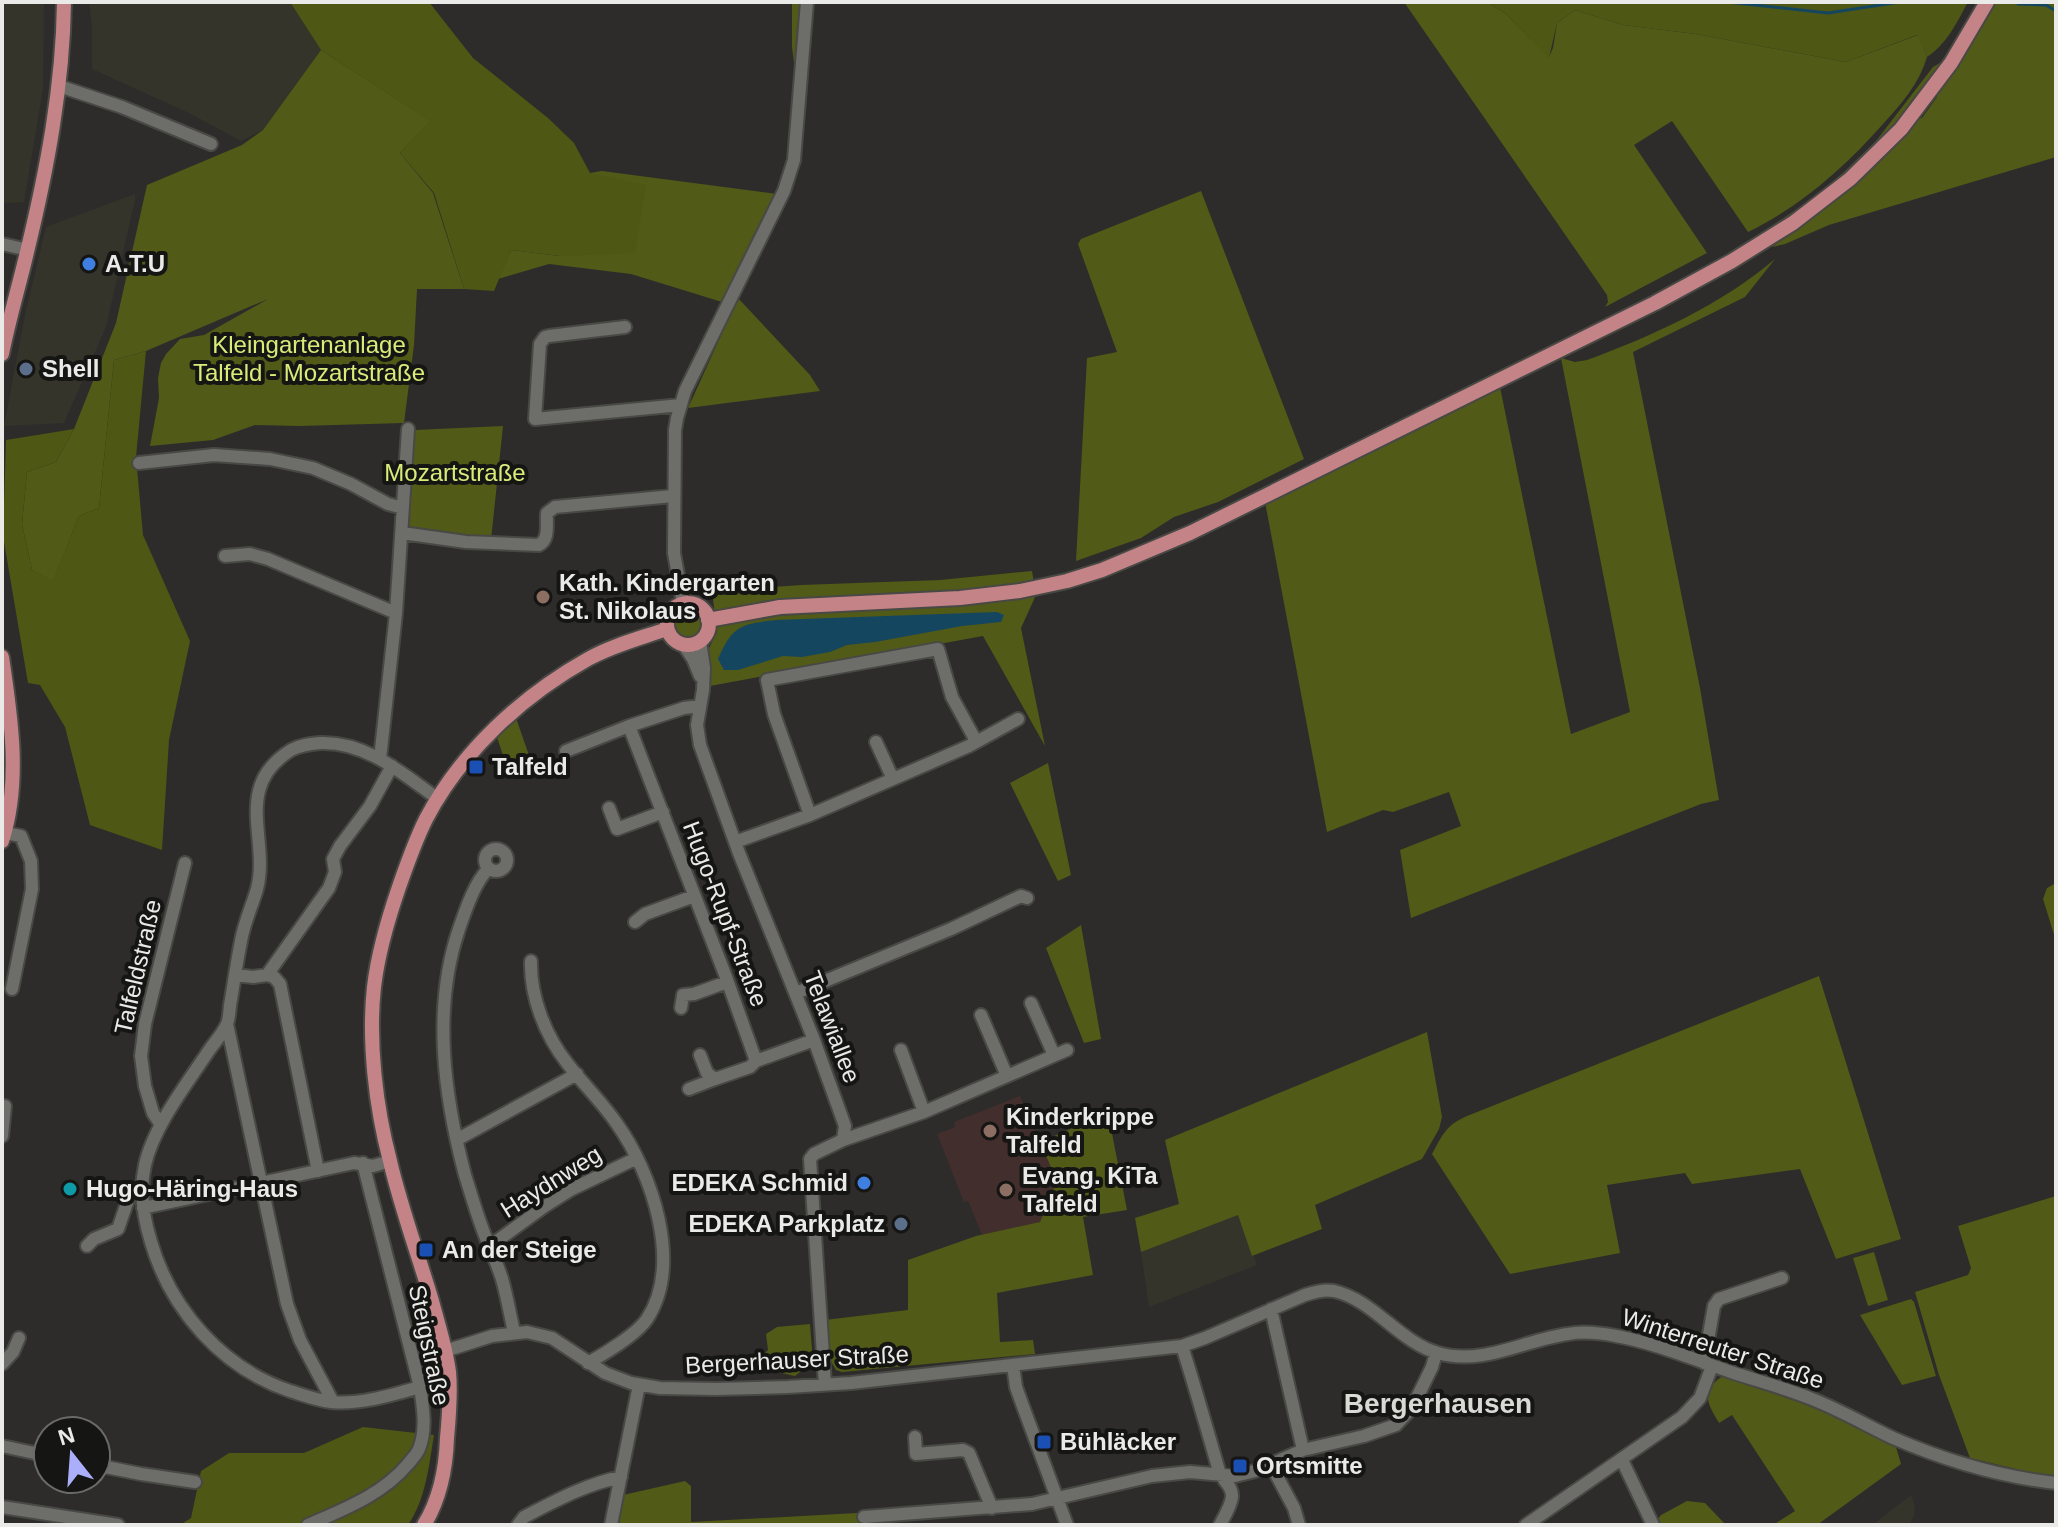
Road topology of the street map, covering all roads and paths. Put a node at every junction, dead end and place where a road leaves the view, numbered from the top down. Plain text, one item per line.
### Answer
1 (64, 2) edge
2 (807, 2) edge
3 (1987, 2) edge
4 (59, 86) junction
5 (211, 144) dead end
6 (2, 244) edge
7 (28, 250) junction
8 (625, 327) dead end
9 (2, 354) edge
10 (681, 405) junction
11 (408, 429) dead end
12 (139, 463) dead end
13 (673, 496) junction
14 (403, 508) junction
15 (402, 533) junction
16 (225, 556) dead end
17 (683, 603) junction
18 (396, 613) junction
19 (708, 620) junction
20 (667, 629) junction
21 (700, 641) junction
22 (683, 644) junction
23 (2, 657) edge
24 (702, 680) junction
25 (700, 706) junction
26 (1018, 719) dead end
27 (629, 726) junction
28 (976, 741) junction
29 (876, 742) dead end
30 (566, 751) dead end
31 (380, 759) junction
32 (392, 766) junction
33 (893, 779) junction
34 (438, 799) junction
35 (609, 808) dead end
36 (663, 812) junction
37 (810, 815) junction
38 (3, 837) edge
39 (735, 842) junction
40 (185, 863) dead end
41 (488, 869) dead end
42 (694, 896) junction
43 (1027, 898) dead end
44 (635, 922) dead end
45 (531, 961) dead end
46 (236, 975) junction
47 (267, 975) junction
48 (727, 982) junction
49 (12, 989) dead end
50 (796, 993) junction
51 (1031, 1003) dead end
52 (681, 1008) dead end
53 (981, 1015) dead end
54 (227, 1024) junction
55 (814, 1040) junction
56 (901, 1050) dead end
57 (700, 1055) dead end
58 (756, 1061) junction
59 (577, 1074) junction
60 (1007, 1076) junction
61 (715, 1079) junction
62 (689, 1089) dead end
63 (5, 1106) dead end
64 (924, 1112) junction
65 (161, 1125) junction
66 (2, 1136) edge
67 (458, 1139) junction
68 (843, 1140) junction
69 (637, 1158) junction
70 (390, 1161) junction
71 (363, 1163) junction
72 (318, 1171) junction
73 (261, 1183) junction
74 (141, 1187) junction
75 (143, 1208) junction
76 (87, 1246) dead end
77 (490, 1246) junction
78 (1782, 1278) dead end
79 (1335, 1292) joint
80 (1271, 1309) junction
81 (514, 1332) junction
82 (19, 1338) dead end
83 (1182, 1346) junction
84 (445, 1351) junction
85 (1436, 1353) junction
86 (588, 1363) junction
87 (2, 1364) edge
88 (1708, 1364) junction
89 (1013, 1365) junction
90 (639, 1385) junction
91 (825, 1385) junction
92 (420, 1387) junction
93 (333, 1402) junction
94 (915, 1437) dead end
95 (2, 1446) edge
96 (1303, 1450) junction
97 (32, 1453) edge
98 (1622, 1460) junction
99 (1271, 1465) junction
100 (112, 1468) edge
101 (1220, 1475) junction
102 (621, 1477) junction
103 (195, 1482) dead end
104 (2056, 1483) edge
105 (1057, 1499) junction
106 (2, 1507) edge
107 (992, 1508) junction
108 (864, 1517) dead end
109 (118, 1525) edge
110 (308, 1525) edge
111 (424, 1525) edge
112 (518, 1525) edge
113 (611, 1525) edge
114 (1067, 1525) edge
115 (1220, 1525) edge
116 (1299, 1525) edge
117 (1526, 1525) edge
118 (1653, 1525) edge

1 - 4 main road
2 - 10 street
3 - 19 main road
4 - 5 street
4 - 7 main road
6 - 7 street
7 - 9 main road
8 - 10 street
10 - 13 street
11 - 14 street
12 - 14 street
13 - 15 street
13 - 17 street
14 - 15 street
15 - 18 street
16 - 18 street
17 - 19 main road
17 - 20 main road
18 - 31 street
19 - 21 main road
20 - 22 main road
20 - 34 main road
21 - 22 main road
21 - 24 street, Telawiallee
22 - 24 street
23 - 38 main road
24 - 25 street, Telawiallee
25 - 27 street
25 - 39 street, Telawiallee
26 - 28 street
27 - 30 street
27 - 36 street, Hugo-Rupf-Straße
28 - 33 street
28 - 37 street
29 - 33 street
31 - 32 street
31 - 46 street
32 - 34 street
32 - 47 street
33 - 37 street
34 - 70 main road
35 - 36 street
36 - 42 street, Hugo-Rupf-Straße
37 - 39 street
38 - 49 street
39 - 50 street, Telawiallee
40 - 65 street, Talfeldstraße
41 - 67 street
42 - 44 street
42 - 48 street, Hugo-Rupf-Straße
43 - 50 street
45 - 59 street
46 - 47 street
46 - 54 street
47 - 72 street
48 - 52 street
48 - 58 street, Hugo-Rupf-Straße
50 - 55 street, Telawiallee
51 - 60 street
53 - 60 street
54 - 65 street
54 - 73 street
55 - 58 street
55 - 68 street, Telawiallee
56 - 64 street
57 - 61 street
58 - 61 street
59 - 67 street
59 - 69 street
60 - 64 street
61 - 62 street
63 - 66 street
64 - 68 street
65 - 74 street
67 - 77 street
68 - 91 street
69 - 77 street, Haydnweg
69 - 86 street
70 - 71 street
70 - 84 main road
71 - 72 street
71 - 92 street, Steigstraße
72 - 73 street
73 - 75 street
73 - 93 street
74 - 75 street
74 - 76 street
75 - 93 street
77 - 81 street
78 - 88 street
79 - 80 street, Bergerhauser Straße
79 - 85 street, Winterreuter Straße
80 - 83 street, Bergerhauser Straße
80 - 96 street
81 - 84 street, Bergerhauser Straße
81 - 86 street, Bergerhauser Straße
82 - 87 street
83 - 89 street, Bergerhauser Straße
83 - 101 street
84 - 111 main road
85 - 88 street, Winterreuter Straße
85 - 96 street
86 - 90 street, Bergerhauser Straße
88 - 98 street
88 - 104 street, Winterreuter Straße
89 - 91 street, Bergerhauser Straße
89 - 105 street
90 - 91 street, Bergerhauser Straße
90 - 102 street
92 - 93 street
92 - 110 street, Steigstraße
94 - 107 street
95 - 97 street
96 - 99 street
98 - 117 street
98 - 118 street
99 - 101 street
99 - 116 street
100 - 103 street
101 - 105 street
101 - 115 street
102 - 112 street
102 - 113 street
105 - 107 street
105 - 114 street
106 - 109 street
107 - 108 street

